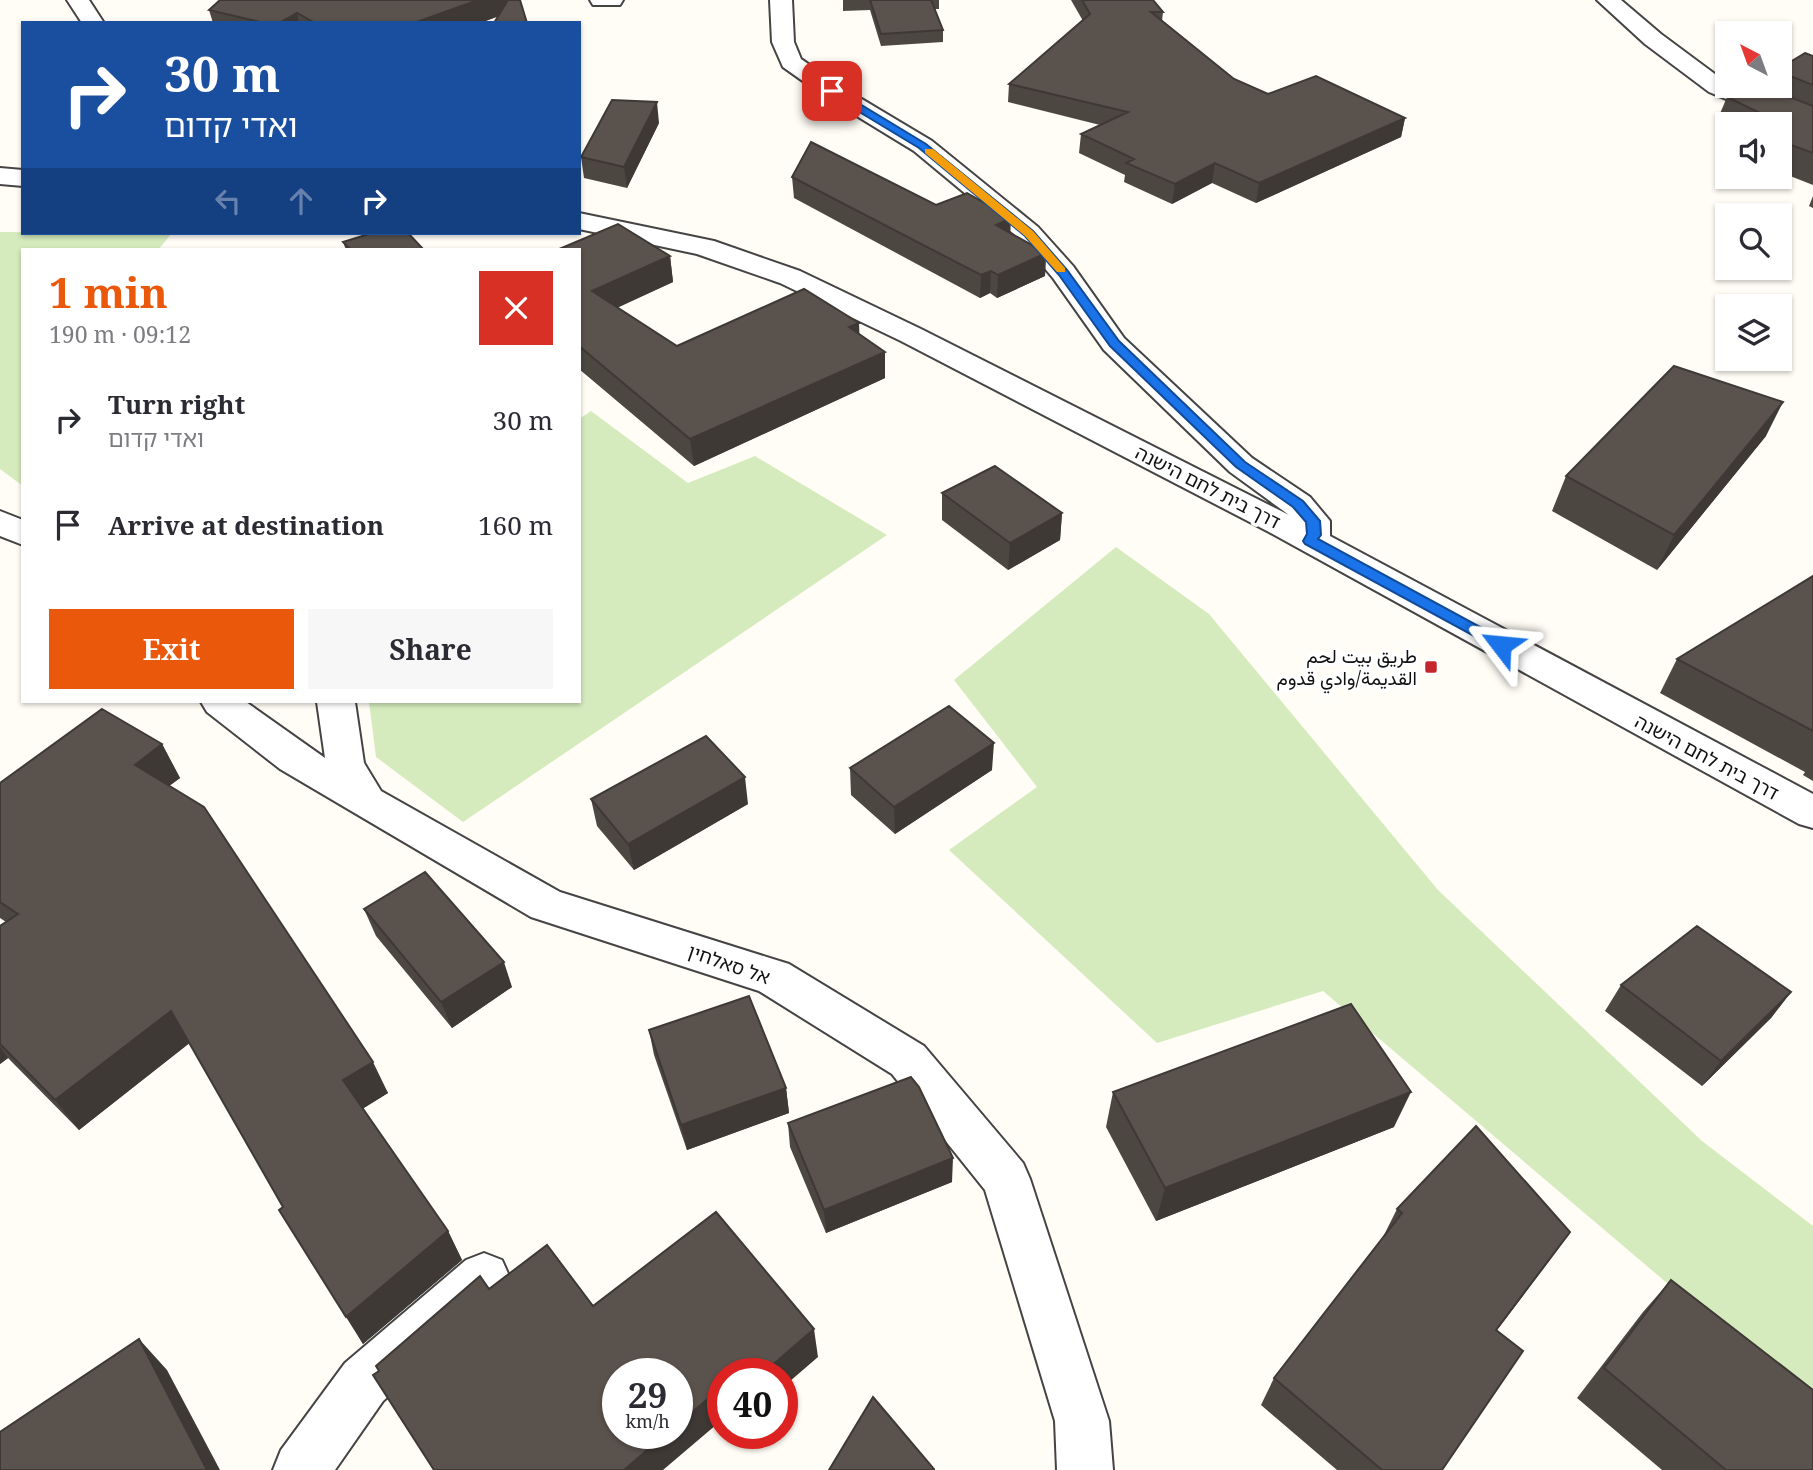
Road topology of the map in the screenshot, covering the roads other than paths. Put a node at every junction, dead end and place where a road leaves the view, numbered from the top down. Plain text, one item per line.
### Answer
1 (78, 0) edge
2 (601, 0) edge
3 (612, 0) edge
4 (781, 0) edge
5 (1608, 0) edge
6 (92, 21) edge
7 (1813, 128) edge
8 (0, 176) edge
9 (21, 178) edge
10 (581, 221) edge
11 (0, 522) edge
12 (21, 533) edge
13 (1310, 541) junction
14 (221, 703) edge
15 (336, 703) edge
16 (368, 801) junction
17 (1813, 813) edge
18 (484, 1278) edge
19 (301, 1470) edge
20 (1085, 1470) edge

1 - 6 street
2 - 3 street
4 - 13 street
5 - 7 street
8 - 9 street
10 - 13 street, דרך בית לחם הישנה
11 - 12 street
13 - 17 street, דרך בית לחם הישנה
14 - 16 street, אל סאלחין
15 - 16 street
16 - 20 street, אל סאלחין
18 - 19 street

